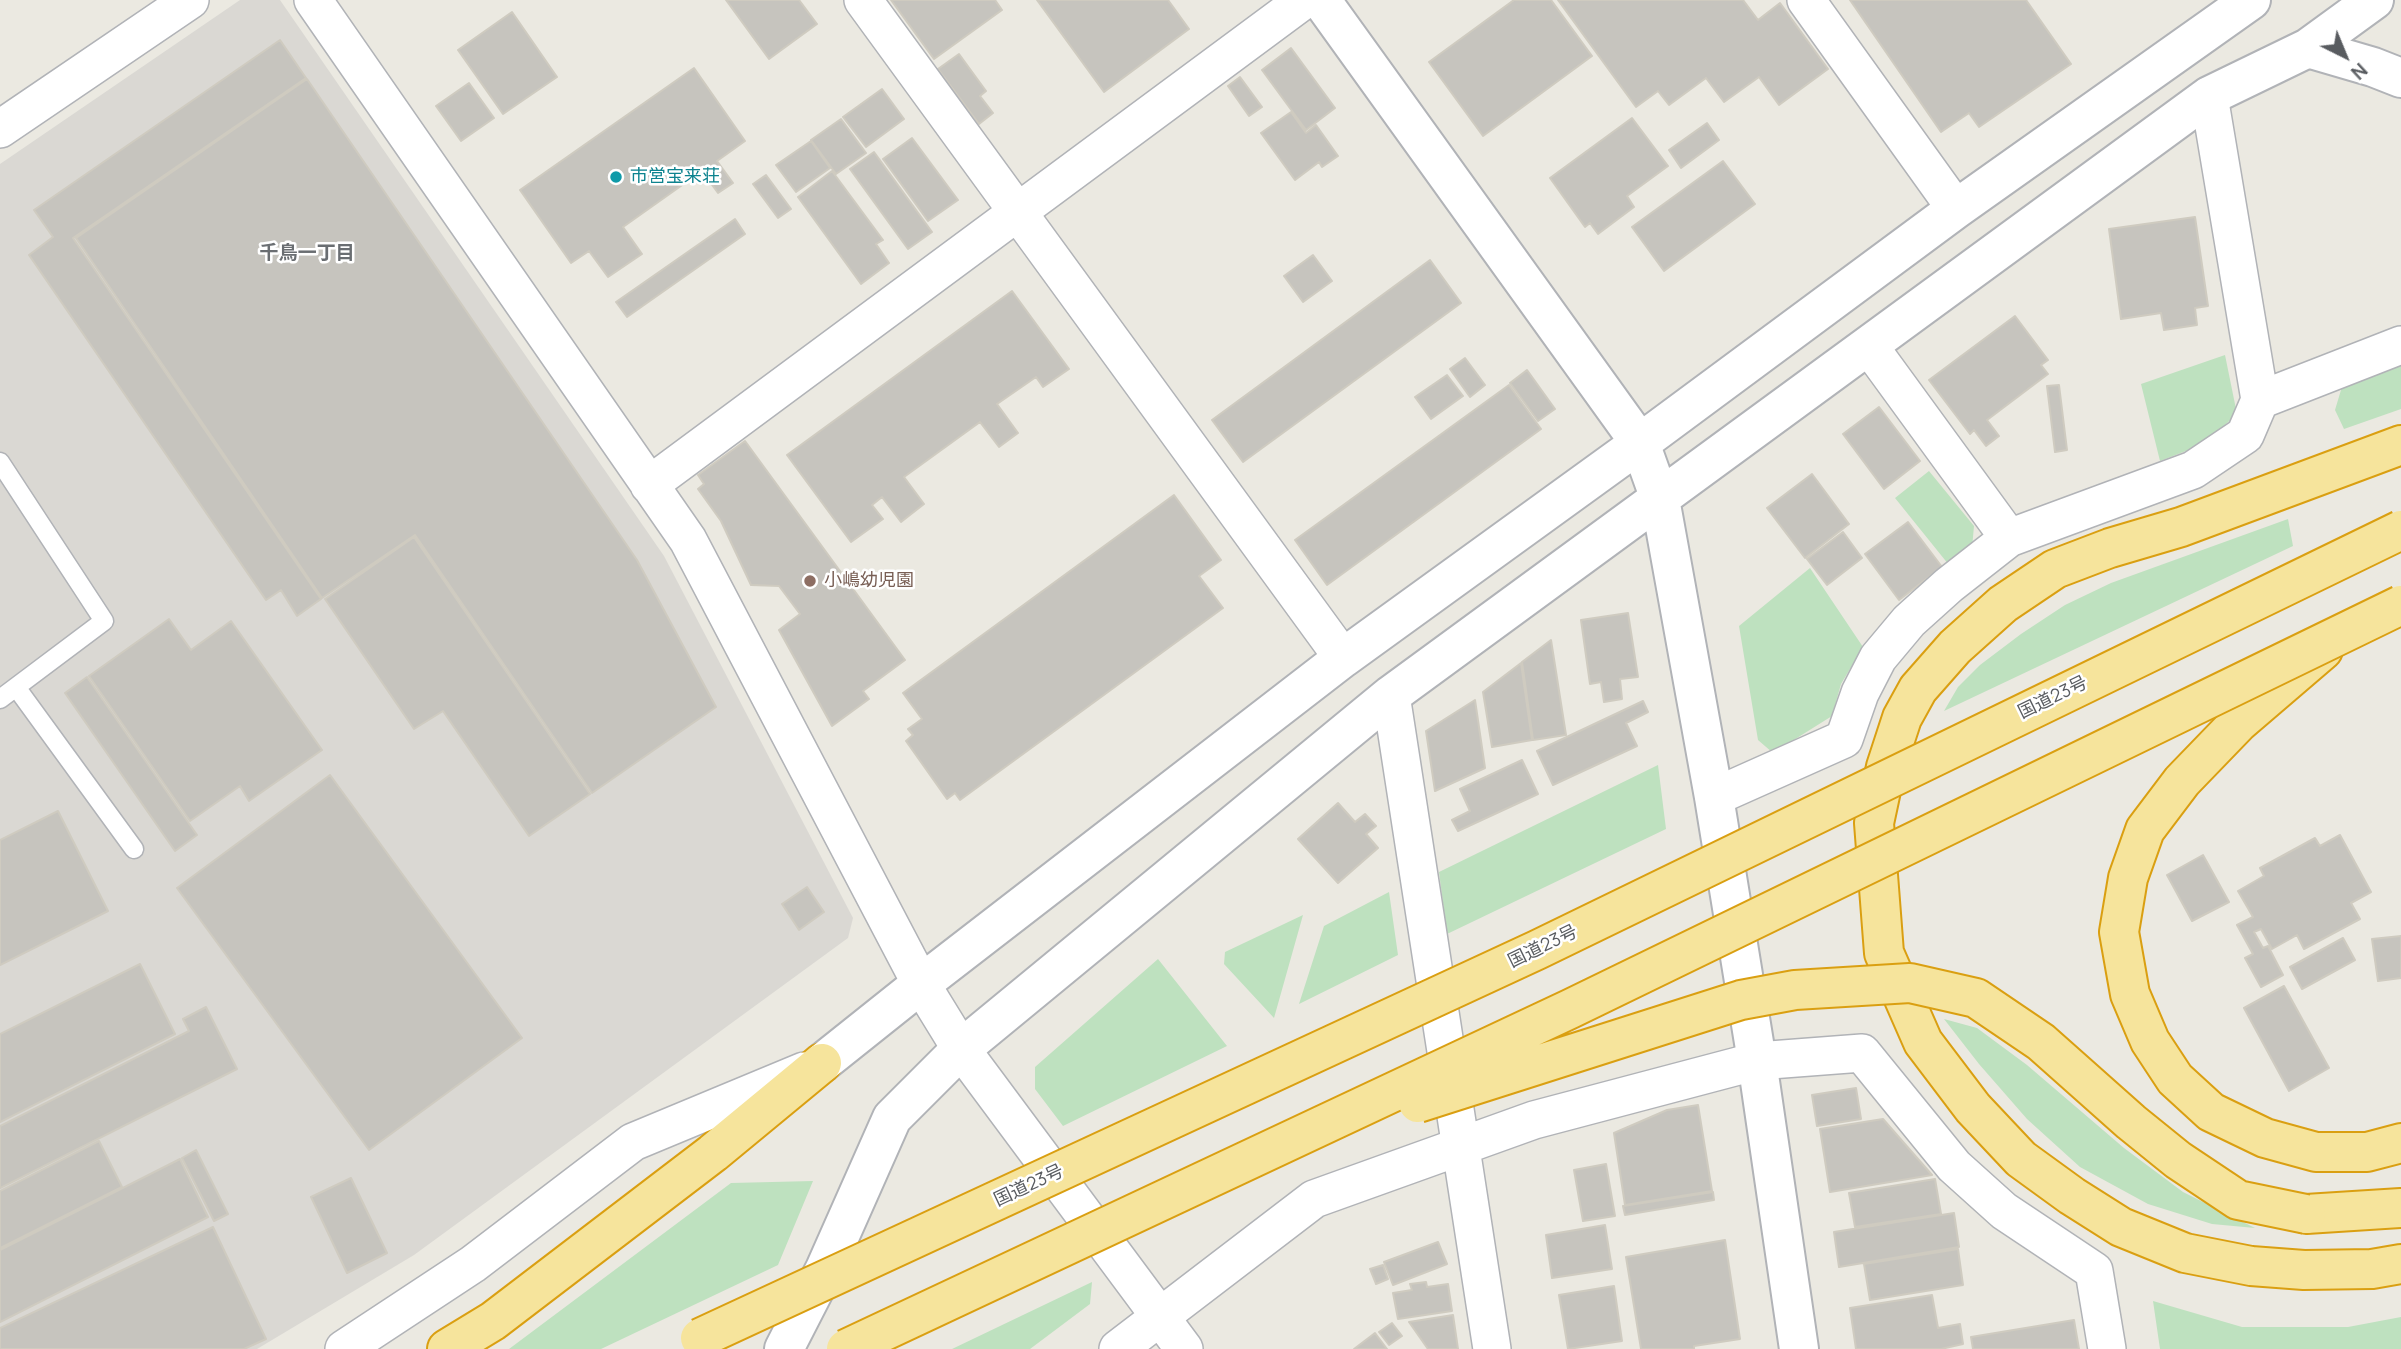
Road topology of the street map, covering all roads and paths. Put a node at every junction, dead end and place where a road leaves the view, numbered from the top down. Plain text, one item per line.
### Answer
1 (190, 0) edge
2 (313, 0) edge
3 (863, 0) edge
4 (1304, 0) edge
5 (1321, 0) edge
6 (1805, 0) edge
7 (2250, 0) edge
8 (2374, 0) edge
9 (2308, 48) junction
10 (2401, 78) edge
11 (2209, 96) junction
12 (0, 129) edge
13 (1956, 209) junction
14 (1019, 213) junction
15 (2401, 345) edge
16 (1869, 346) junction
17 (2260, 400) junction
18 (1640, 443) junction
19 (2401, 445) edge
20 (0, 462) edge
21 (649, 485) junction
22 (1660, 499) junction
23 (2401, 530) edge
24 (2009, 538) junction
25 (2401, 605) edge
26 (2344, 632) junction
27 (1343, 659) junction
28 (16, 687) junction
29 (1391, 695) junction
30 (0, 699) edge
31 (1714, 797) junction
32 (134, 849) dead end
33 (921, 984) junction
34 (961, 1049) junction
35 (1757, 1061) junction
36 (822, 1063) junction
37 (2401, 1143) edge
38 (1278, 1147) junction
39 (1461, 1147) junction
40 (2401, 1208) edge
41 (2401, 1264) edge
42 (1161, 1318) junction
43 (689, 1344) edge
44 (344, 1349) edge
45 (447, 1349) edge
46 (784, 1349) edge
47 (846, 1349) edge
48 (1118, 1349) edge
49 (1184, 1349) edge
50 (1492, 1349) edge
51 (1799, 1349) edge
52 (2107, 1349) edge

1 - 12 street
2 - 21 street
3 - 14 street
4 - 14 street
5 - 18 street
6 - 13 street
7 - 13 street
8 - 9 street
9 - 10 street
9 - 11 street
11 - 16 street
11 - 17 street
13 - 18 street
14 - 21 street
14 - 27 street
15 - 17 street
16 - 22 street
16 - 24 street
17 - 24 street
18 - 22 street
18 - 27 street
19 - 41 highway
20 - 28 lane
21 - 33 street
22 - 29 street
22 - 31 street
23 - 43 highway, 国道23号, bridge
24 - 31 street
25 - 26 highway, bridge
26 - 37 highway, bridge
26 - 38 highway, bridge
27 - 33 street
28 - 30 lane
28 - 32 lane
29 - 34 street
29 - 39 street
31 - 35 street
33 - 34 street
33 - 36 street
34 - 42 street
34 - 46 street
35 - 39 street
35 - 51 street
35 - 52 street
36 - 44 street
36 - 45 highway
38 - 40 highway, bridge
38 - 47 highway, bridge
39 - 42 street
39 - 50 street
42 - 48 street
42 - 49 street

